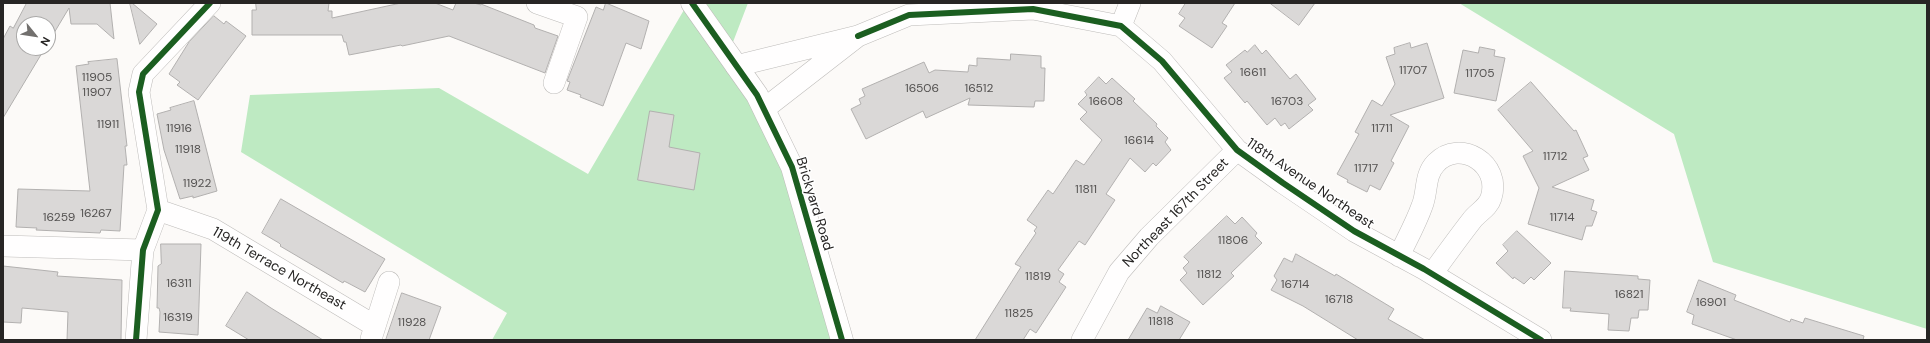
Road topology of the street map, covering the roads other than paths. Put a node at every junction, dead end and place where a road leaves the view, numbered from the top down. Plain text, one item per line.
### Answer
1 (210, 3) edge
2 (537, 3) edge
3 (692, 3) edge
4 (1130, 3) edge
5 (908, 9) edge
6 (1121, 26) junction
7 (858, 36) junction
8 (736, 66) junction
9 (554, 83) dead end
10 (764, 109) junction
11 (1237, 150) junction
12 (158, 210) junction
13 (3, 246) edge
14 (143, 250) junction
15 (1399, 256) junction
16 (1432, 274) junction
17 (389, 282) dead end
18 (373, 333) edge
19 (136, 340) edge
20 (842, 340) edge
21 (1082, 340) edge
22 (1541, 340) edge

1 - 12 street
2 - 9 street
3 - 8 street, Brickyard Road
4 - 6 street
5 - 6 street, 118th Avenue Northeast
5 - 7 street, 118th Avenue Northeast
6 - 11 street, 118th Avenue Northeast
7 - 8 street, 118th Avenue Northeast
7 - 10 street, 118th Avenue Northeast
8 - 10 street, Brickyard Road
10 - 20 street, Brickyard Road
11 - 15 street, 118th Avenue Northeast
11 - 21 street, Northeast 167th Street
12 - 14 street
12 - 18 street, 119th Terrace Northeast
13 - 14 street
14 - 19 street
15 - 16 street, 118th Avenue Northeast
15 - 16 street
16 - 22 street, 118th Avenue Northeast
17 - 18 street

